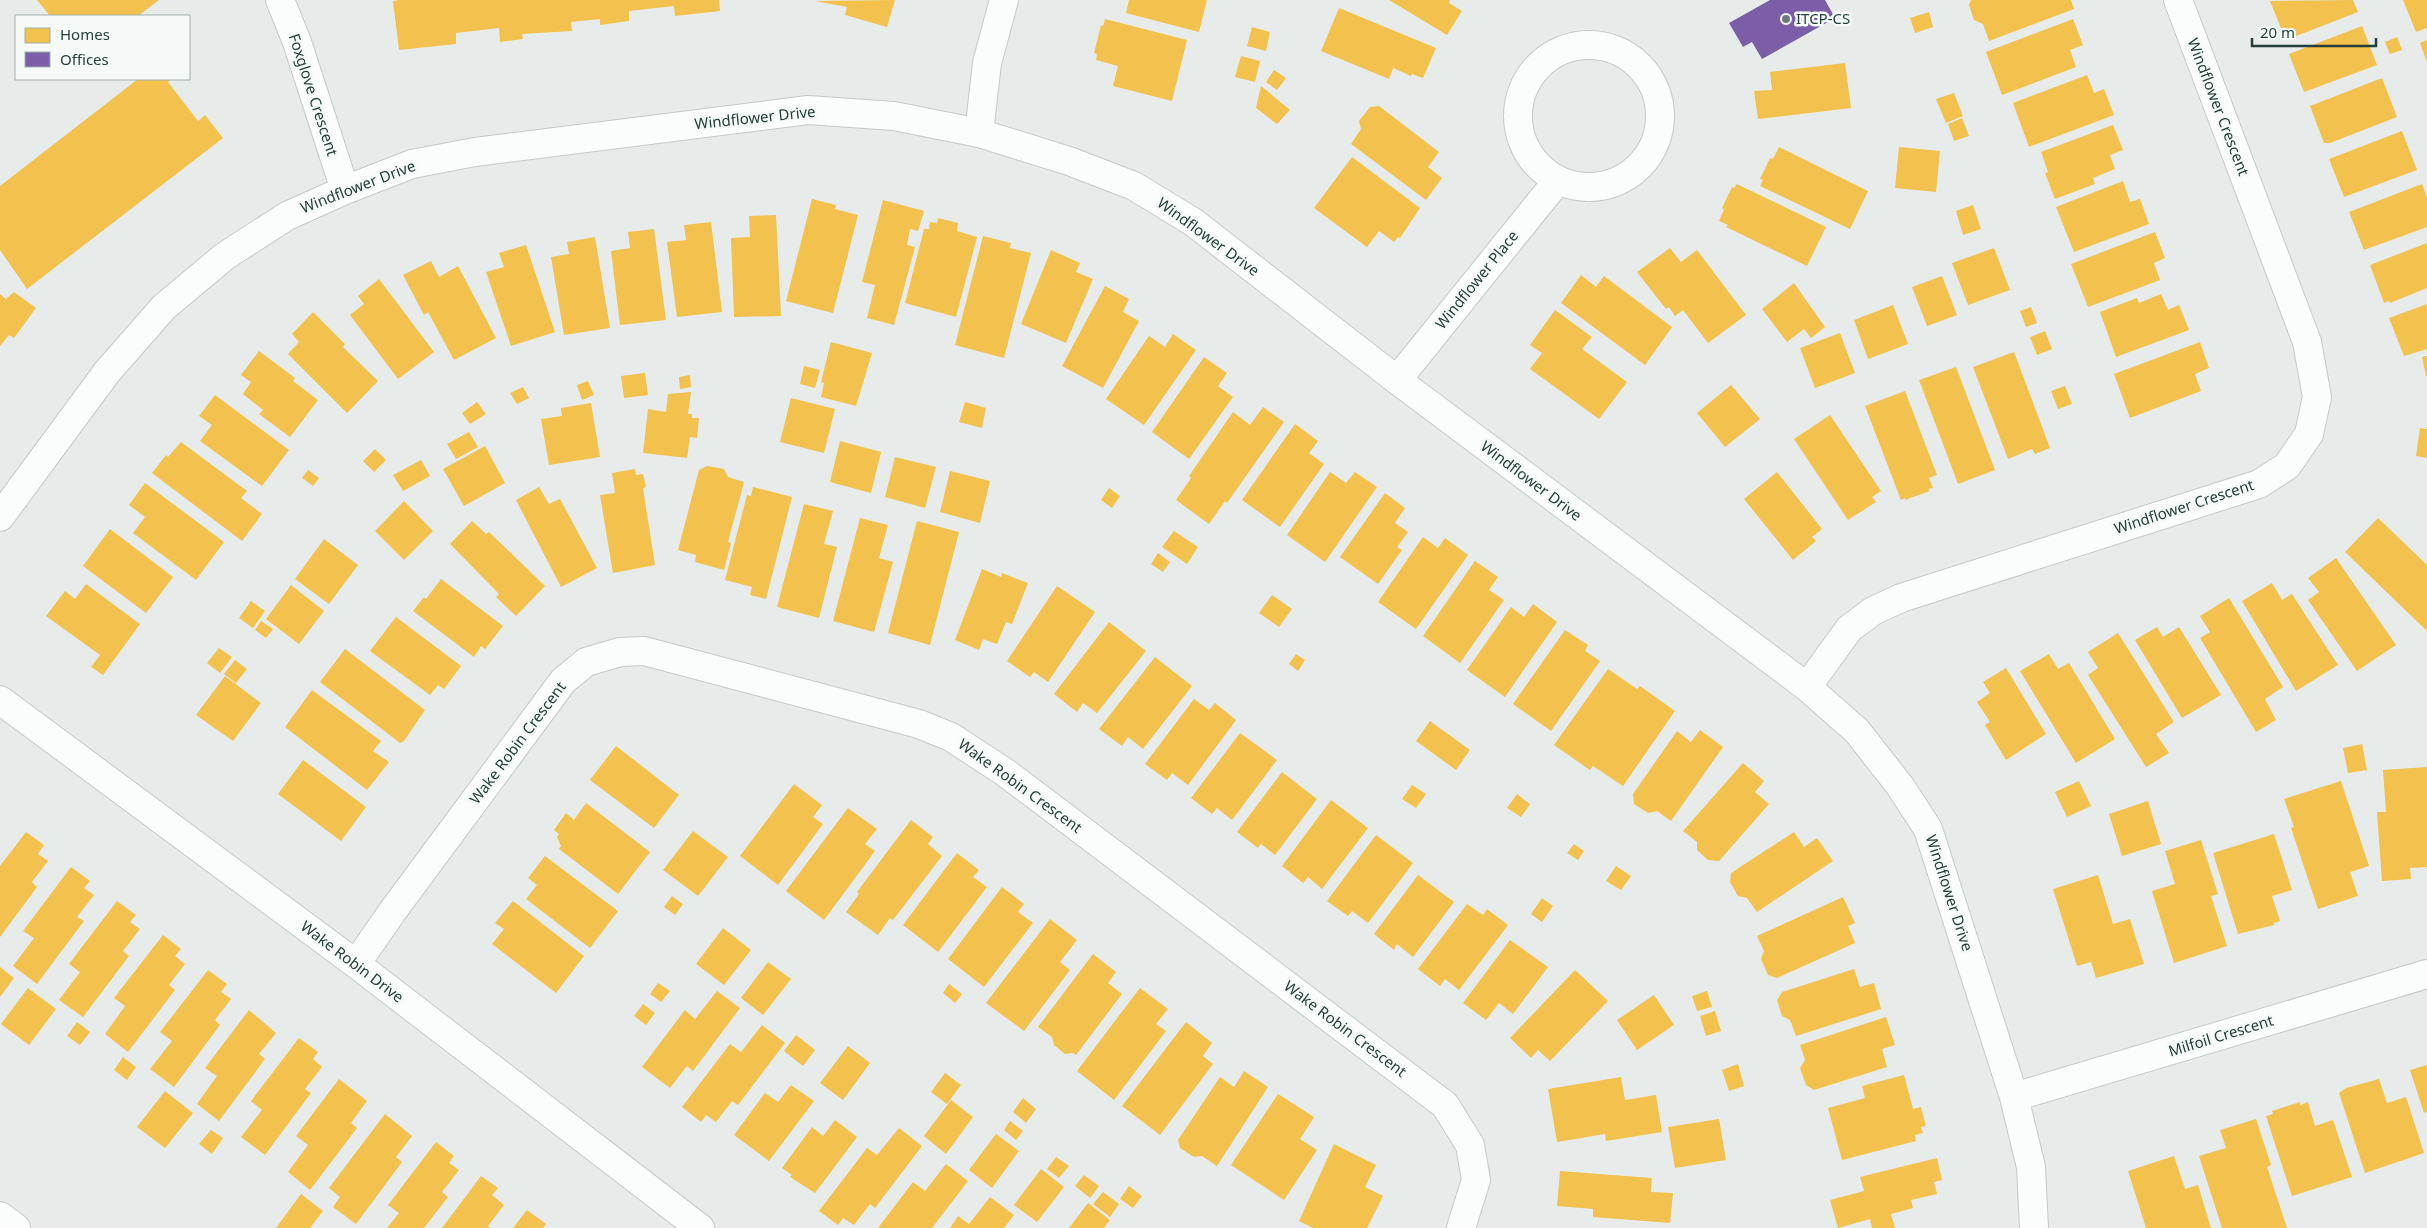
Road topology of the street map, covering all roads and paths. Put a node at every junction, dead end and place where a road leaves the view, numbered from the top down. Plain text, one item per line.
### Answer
1 (280, 0) edge
2 (1004, 0) edge
3 (2178, 0) edge
4 (979, 133) junction
5 (1558, 180) junction
6 (345, 190) junction
7 (1397, 380) junction
8 (0, 517) edge
9 (1807, 687) junction
10 (0, 700) edge
11 (356, 964) junction
12 (2427, 974) edge
13 (2014, 1097) junction
14 (0, 1216) edge
15 (16, 1228) edge
16 (700, 1228) edge
17 (1462, 1228) edge
18 (2034, 1228) edge

1 - 6 street, Foxglove Crescent
2 - 4 street
3 - 9 street, Windflower Crescent
4 - 6 street, Windflower Drive
4 - 7 street, Windflower Drive
5 - 5 street
5 - 7 street, Windflower Place
6 - 8 street, Windflower Drive
7 - 9 street, Windflower Drive
9 - 13 street, Windflower Drive
10 - 11 street, Wake Robin Drive
11 - 16 street, Wake Robin Drive
11 - 17 street, Wake Robin Crescent
12 - 13 street, Milfoil Crescent
13 - 18 street, Windflower Drive
14 - 15 street

